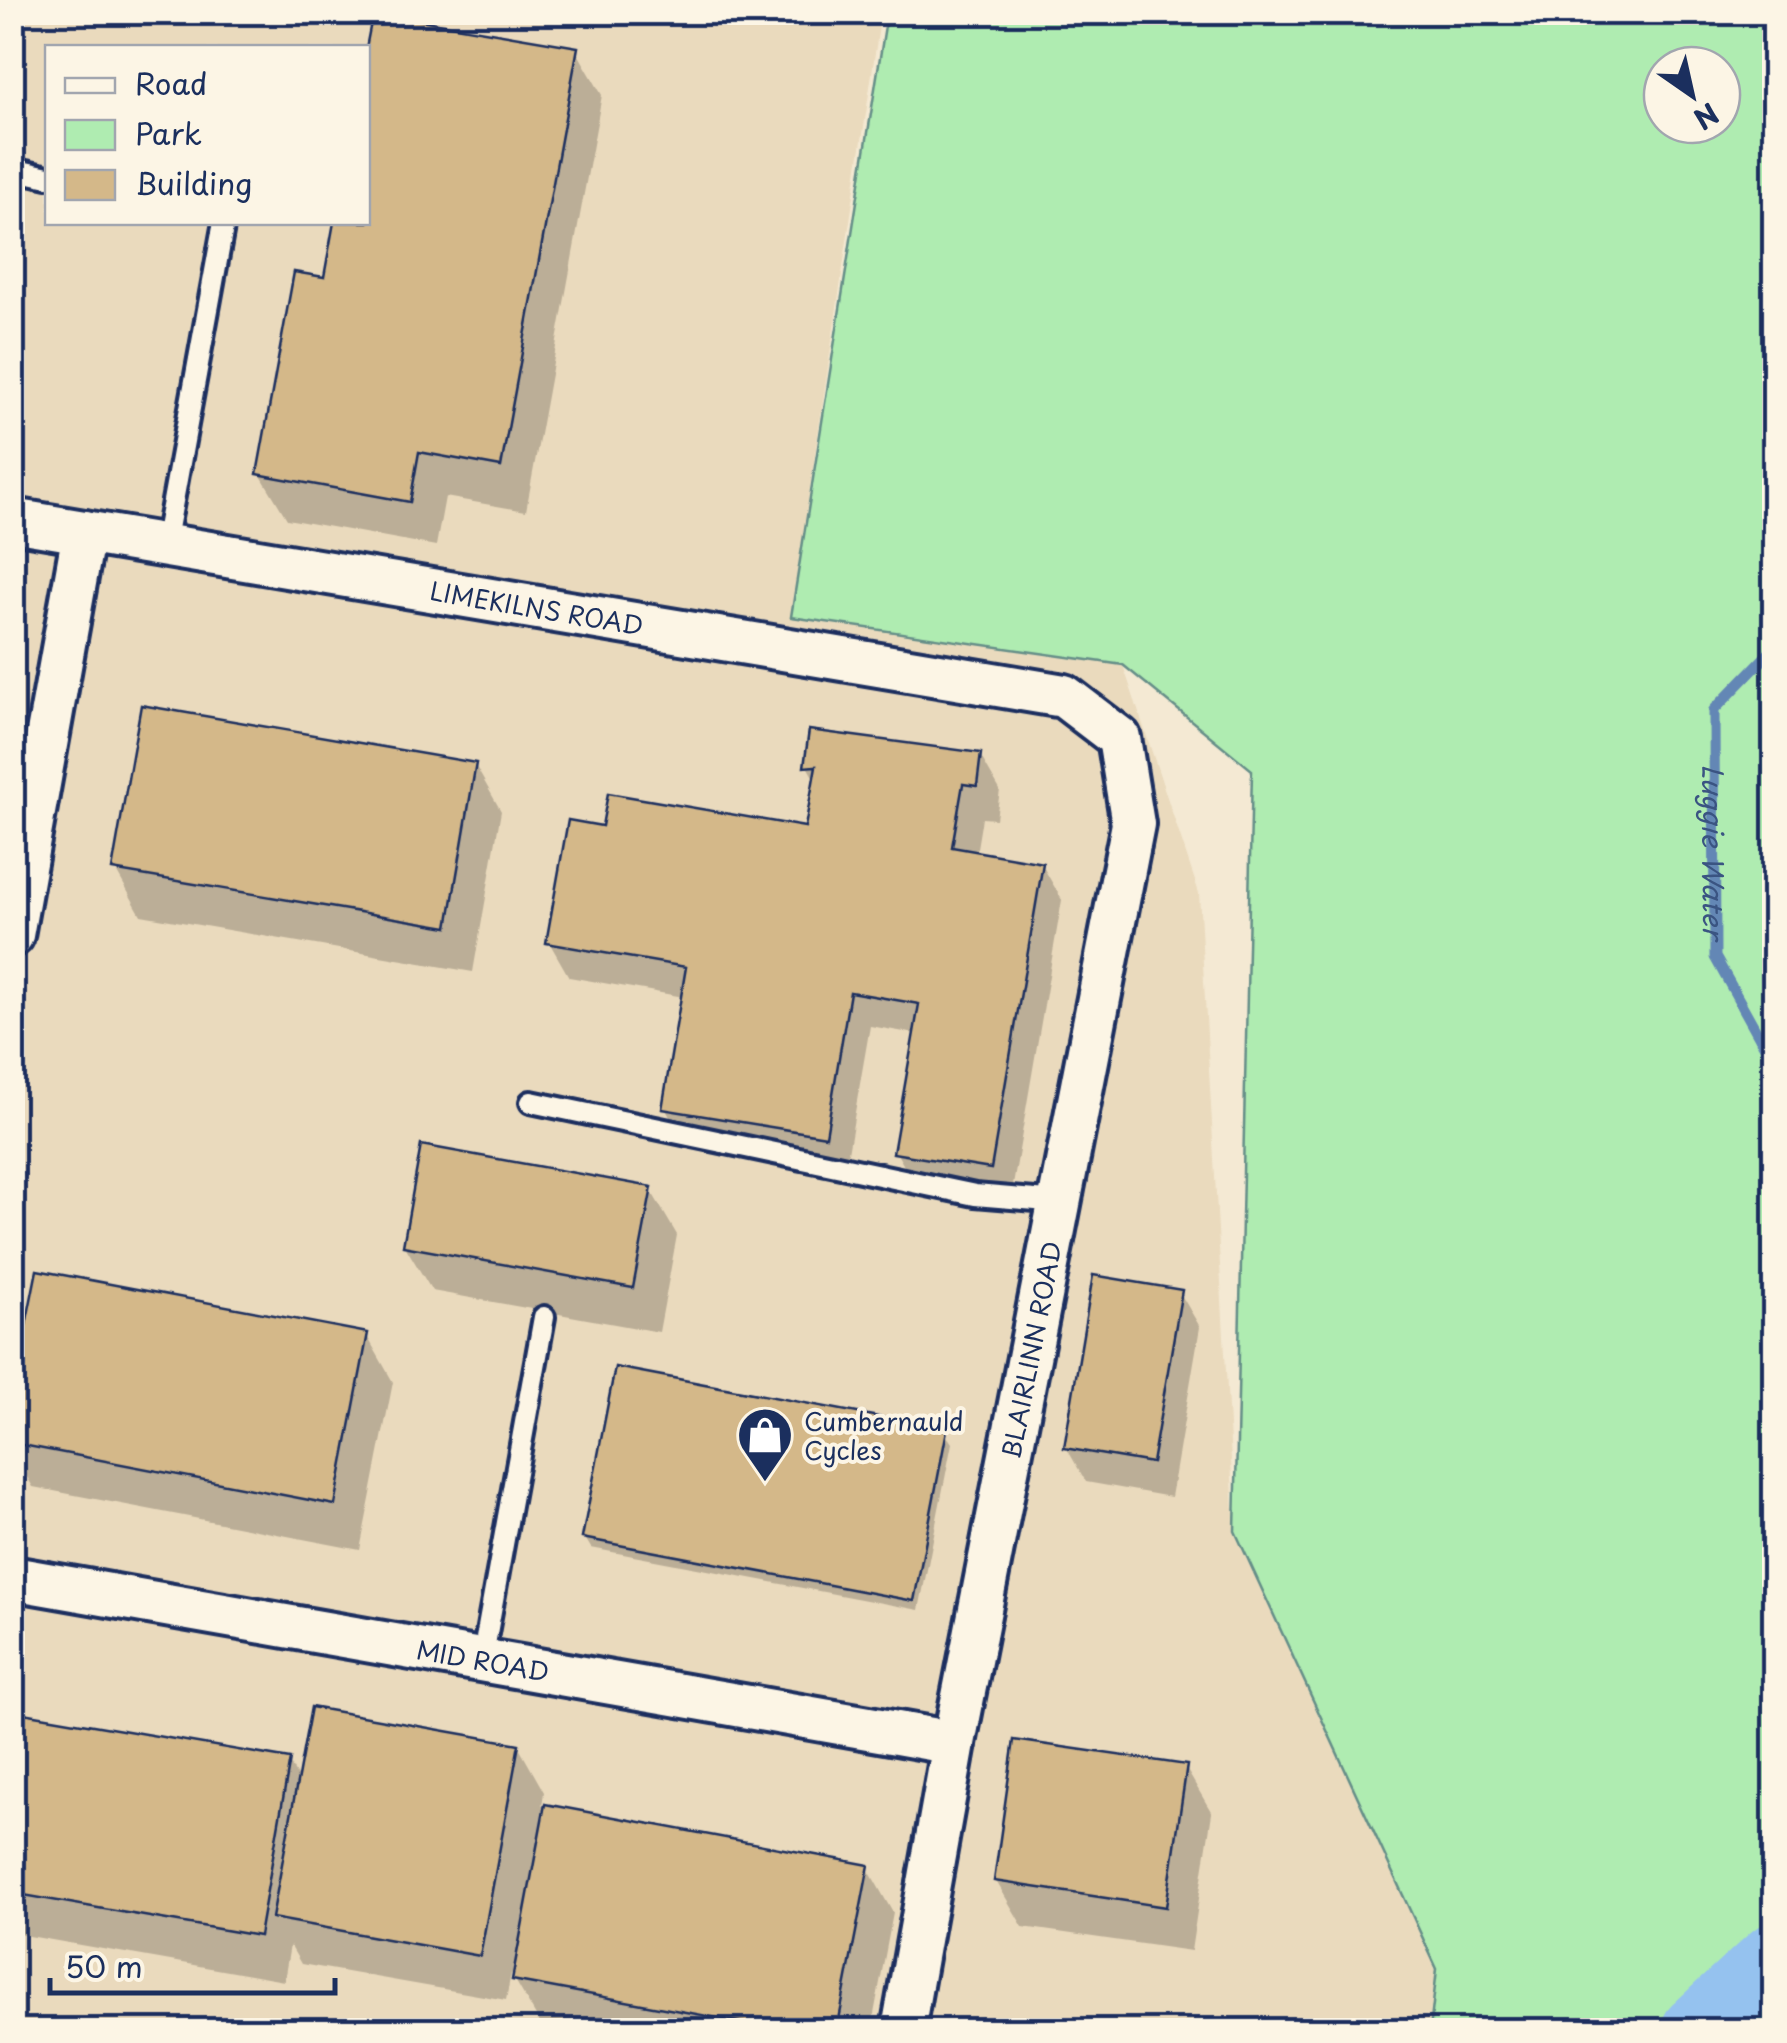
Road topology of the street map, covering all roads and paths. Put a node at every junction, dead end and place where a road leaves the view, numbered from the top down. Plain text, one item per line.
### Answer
1 (12, 169) edge
2 (45, 176) edge
3 (223, 225) edge
4 (12, 520) edge
5 (84, 532) junction
6 (165, 545) junction
7 (1064, 696) joint
8 (12, 935) edge
9 (531, 1102) dead end
10 (1060, 1202) junction
11 (544, 1317) dead end
12 (12, 1578) edge
13 (482, 1661) junction
14 (954, 1743) junction
15 (903, 2030) edge

1 - 2 lane
3 - 6 lane
4 - 5 street, LIMEKILNS ROAD
5 - 6 street, LIMEKILNS ROAD
5 - 8 street
6 - 7 street, LIMEKILNS ROAD
7 - 10 street, BLAIRLINN ROAD
9 - 10 lane
10 - 14 street, BLAIRLINN ROAD
11 - 13 lane
12 - 13 street, MID ROAD
13 - 14 street, MID ROAD
14 - 15 street, BLAIRLINN ROAD

